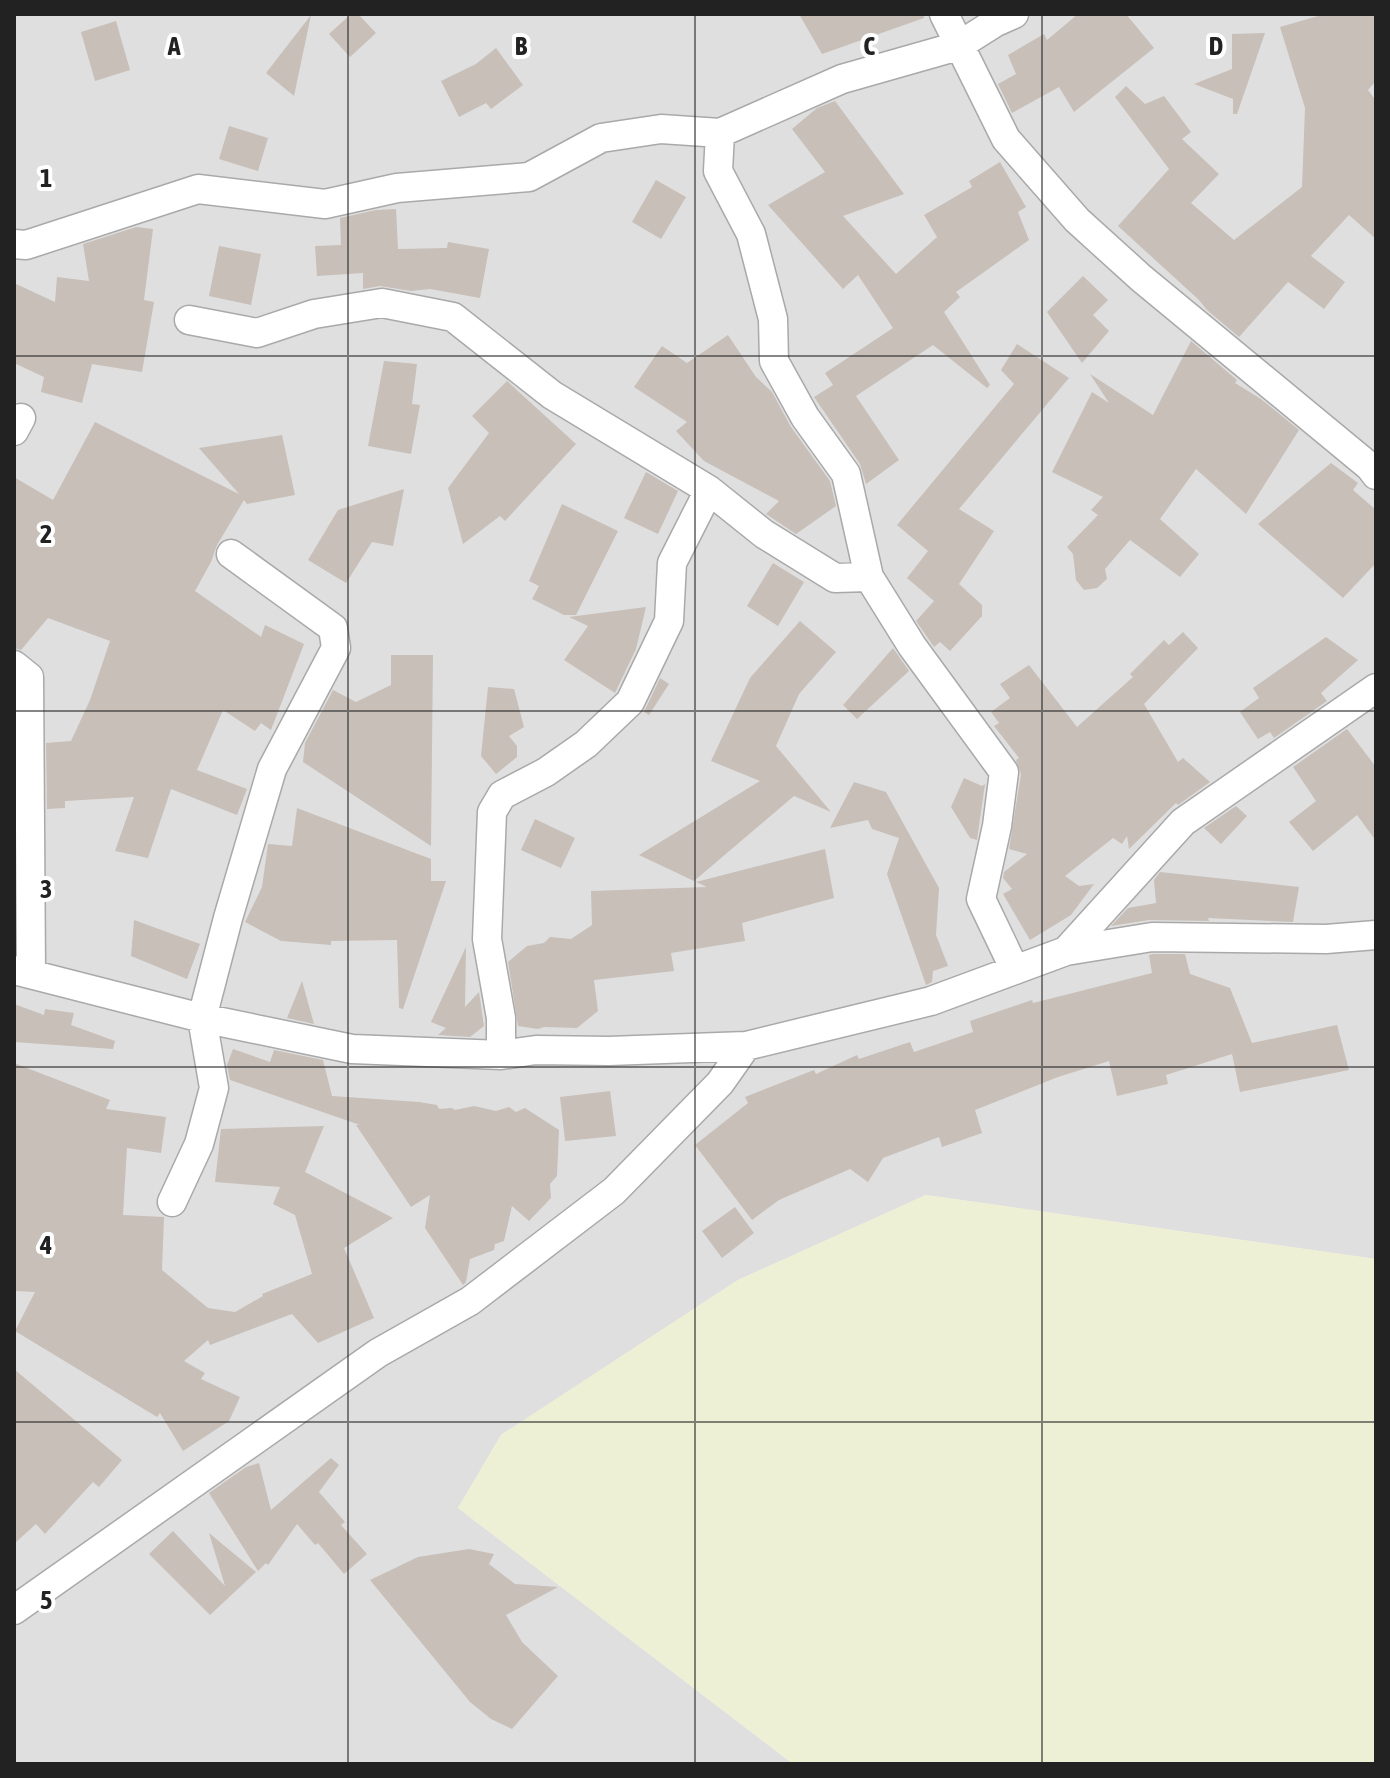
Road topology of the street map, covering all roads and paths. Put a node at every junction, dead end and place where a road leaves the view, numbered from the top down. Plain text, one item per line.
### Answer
1 (944, 14) edge
2 (1014, 14) edge
3 (958, 46) junction
4 (720, 133) junction
5 (14, 244) edge
6 (189, 320) dead end
7 (1376, 475) edge
8 (709, 490) junction
9 (231, 554) dead end
10 (869, 577) junction
11 (14, 665) edge
12 (1376, 688) edge
13 (1376, 935) edge
14 (1066, 951) junction
15 (1015, 970) junction
16 (23, 972) edge
17 (202, 1018) junction
18 (746, 1046) junction
19 (501, 1055) junction
20 (172, 1202) dead end
21 (14, 1610) edge

1 - 3 street
2 - 3 street
3 - 4 street
3 - 7 street
4 - 5 street
4 - 10 street
6 - 8 street
8 - 10 street
8 - 19 street
9 - 17 street
10 - 15 street
11 - 16 street
12 - 14 street
13 - 14 street
14 - 15 street
15 - 18 street
16 - 17 street
17 - 19 street
17 - 20 street
18 - 19 street
18 - 21 street

